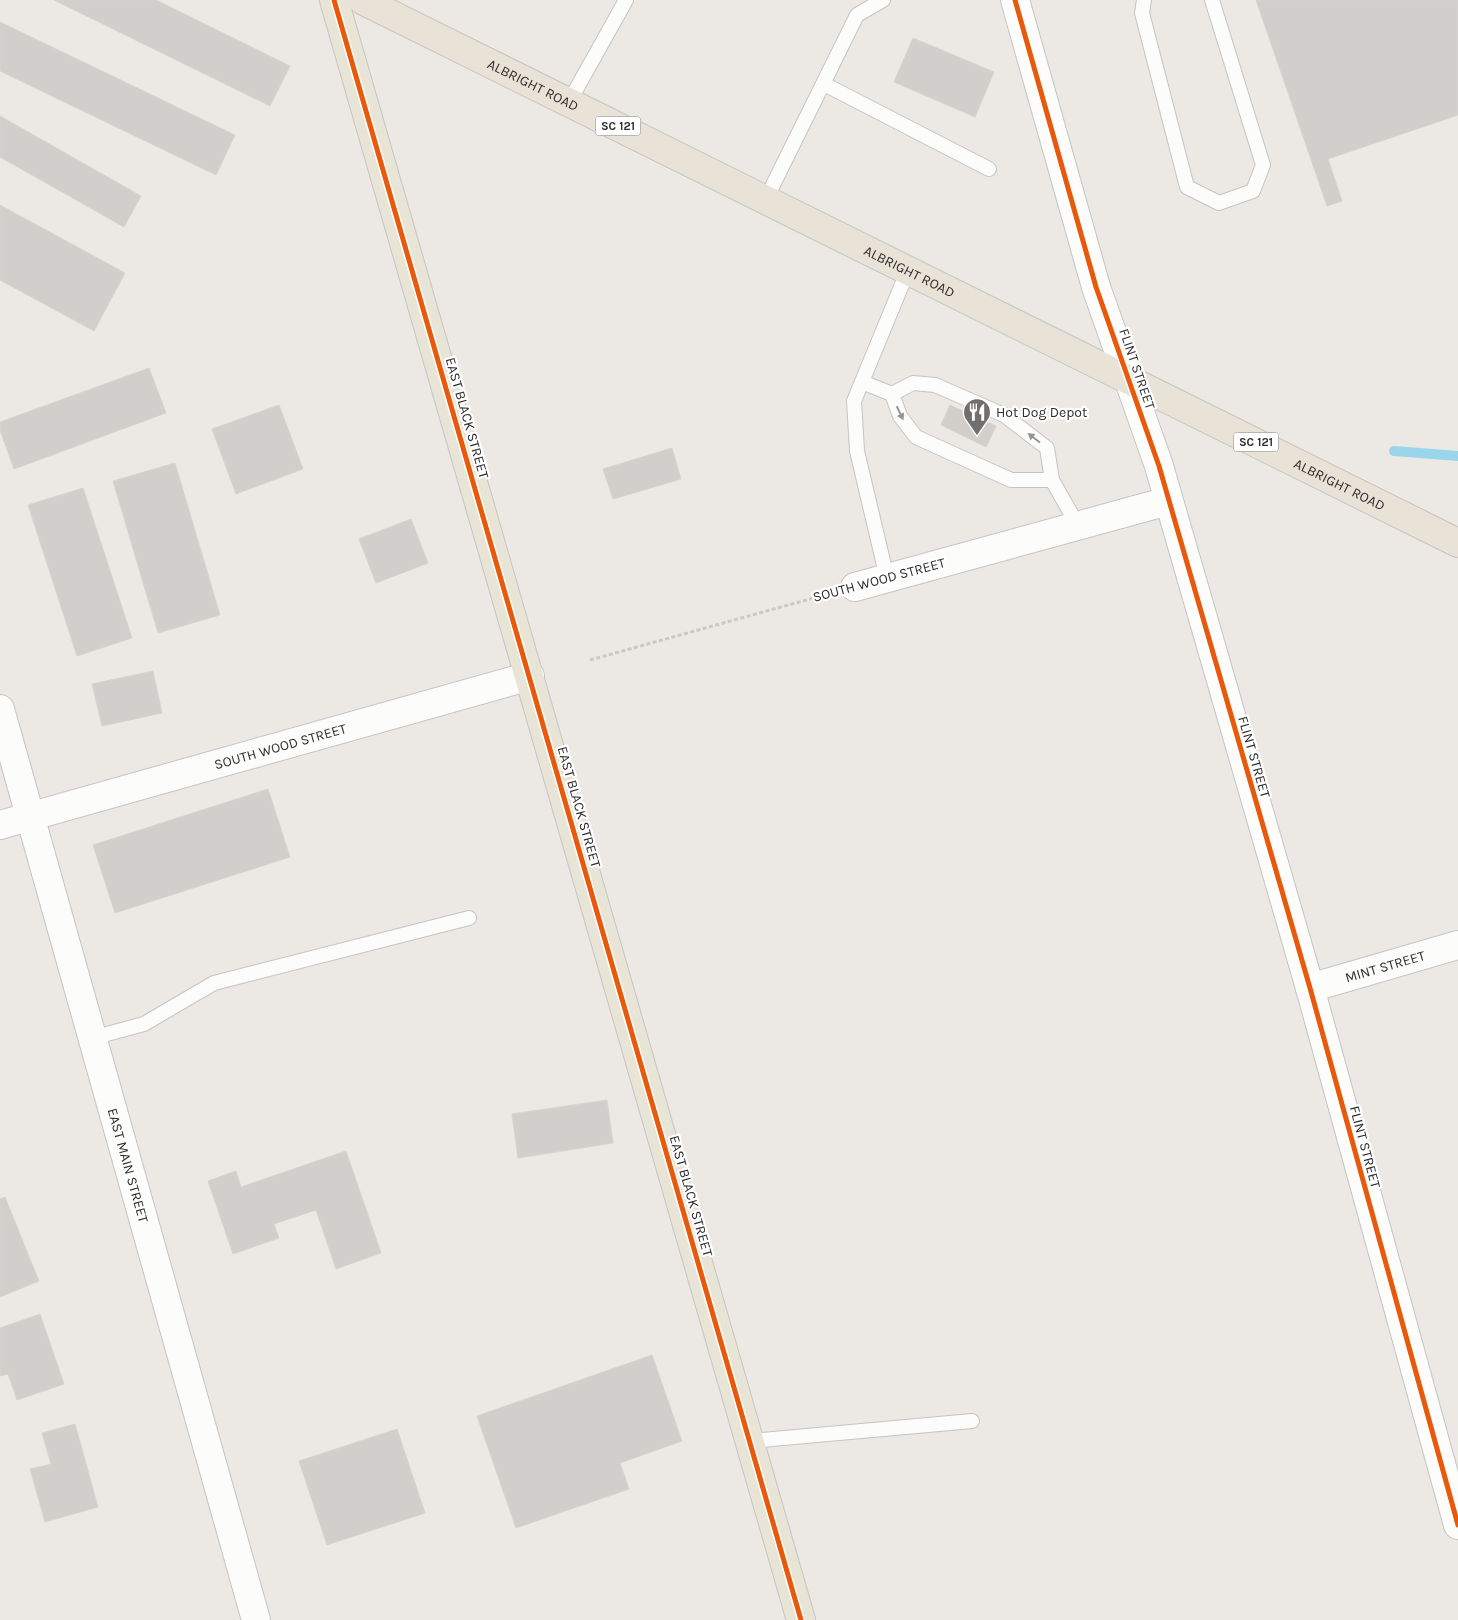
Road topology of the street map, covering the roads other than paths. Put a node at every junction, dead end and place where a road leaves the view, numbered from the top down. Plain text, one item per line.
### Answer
1 (334, 0) edge
2 (362, 0) edge
3 (626, 0) edge
4 (883, 0) edge
5 (1015, 0) edge
6 (1144, 0) edge
7 (1212, 0) edge
8 (824, 84) junction
9 (569, 102) junction
10 (989, 169) dead end
11 (766, 200) junction
12 (908, 270) junction
13 (1128, 378) junction
14 (862, 382) junction
15 (892, 394) junction
16 (1052, 480) junction
17 (1168, 501) junction
18 (1078, 526) junction
19 (1458, 542) edge
20 (887, 578) junction
21 (855, 587) road end
22 (530, 676) junction
23 (0, 709) edge
24 (30, 817) junction
25 (0, 825) edge
26 (469, 918) dead end
27 (1458, 945) edge
28 (1310, 988) junction
29 (92, 1038) junction
30 (972, 1421) dead end
31 (750, 1441) junction
32 (1458, 1525) edge
33 (256, 1620) edge
34 (801, 1620) edge

1 - 22 main road, EAST BLACK STREET
2 - 9 highway, ALBRIGHT ROAD / SC 121
3 - 9 lane
4 - 8 lane
5 - 13 street, FLINT STREET
6 - 7 lane
8 - 10 lane
8 - 11 lane
9 - 11 highway, ALBRIGHT ROAD / SC 121
11 - 12 highway, ALBRIGHT ROAD / SC 121
12 - 13 highway, ALBRIGHT ROAD / SC 121
12 - 14 lane
13 - 17 street, FLINT STREET
13 - 19 highway, ALBRIGHT ROAD / SC 121
14 - 15 lane
14 - 20 lane
15 -> 16 lane
16 -> 15 lane
16 - 18 lane
17 - 18 street, SOUTH WOOD STREET
17 - 28 street, FLINT STREET
18 - 20 street, SOUTH WOOD STREET
20 - 21 street, SOUTH WOOD STREET
22 - 24 street, SOUTH WOOD STREET
22 - 31 main road, EAST BLACK STREET
23 - 24 street, EAST MAIN STREET
24 - 25 street, SOUTH WOOD STREET
24 - 29 street, EAST MAIN STREET
26 - 29 lane
27 - 28 street, MINT STREET
28 - 32 street, FLINT STREET
29 - 33 street, EAST MAIN STREET
30 - 31 lane
31 - 34 main road, EAST BLACK STREET

